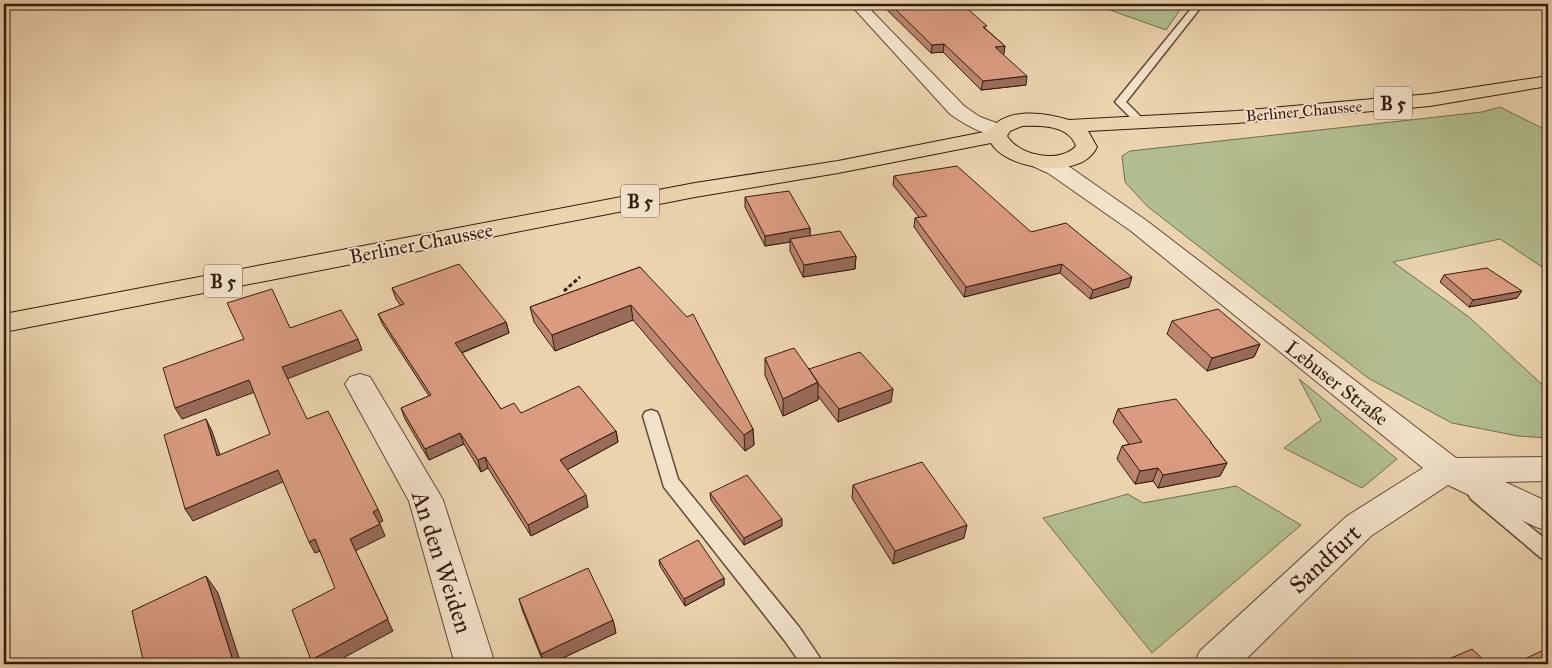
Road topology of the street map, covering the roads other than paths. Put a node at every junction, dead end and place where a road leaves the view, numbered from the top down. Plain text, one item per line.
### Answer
1 (857, 4) edge
2 (1224, 4) edge
3 (1198, 5) edge
4 (1548, 81) edge
5 (1237, 117) junction
6 (1142, 123) junction
7 (1067, 126) junction
8 (998, 133) junction
9 (1083, 148) junction
10 (1010, 152) junction
11 (1035, 160) junction
12 (838, 167) junction
13 (1139, 226) junction
14 (4, 323) edge
15 (360, 384) dead end
16 (651, 416) dead end
17 (1548, 469) edge
18 (1449, 471) junction
19 (1548, 517) edge
20 (1548, 552) edge
21 (474, 664) edge
22 (813, 664) edge
23 (1214, 664) edge

1 - 8 street
2 - 3 lane
3 - 6 lane
4 - 5 main road, Berliner Chaussee / B 5
5 - 6 main road, Berliner Chaussee / B 5
5 - 9 main road, Berliner Chaussee / B 5
6 - 7 main road, Berliner Chaussee / B 5
7 - 8 main road, Berliner Chaussee
7 - 9 main road
8 - 10 main road
8 - 12 main road, Berliner Chaussee / B 5
9 - 11 main road, Berliner Chaussee
9 - 13 street, Lebuser Straße
10 - 11 main road, Berliner Chaussee
10 - 12 main road, Berliner Chaussee / B 5
11 - 13 street, Lebuser Straße
12 - 14 main road, Berliner Chaussee / B 5
13 - 18 street, Lebuser Straße
15 - 21 street, An den Weiden
16 - 22 lane
17 - 18 street
18 - 19 street, Lebuser Straße
18 - 20 lane
18 - 23 street, Sandfurt

